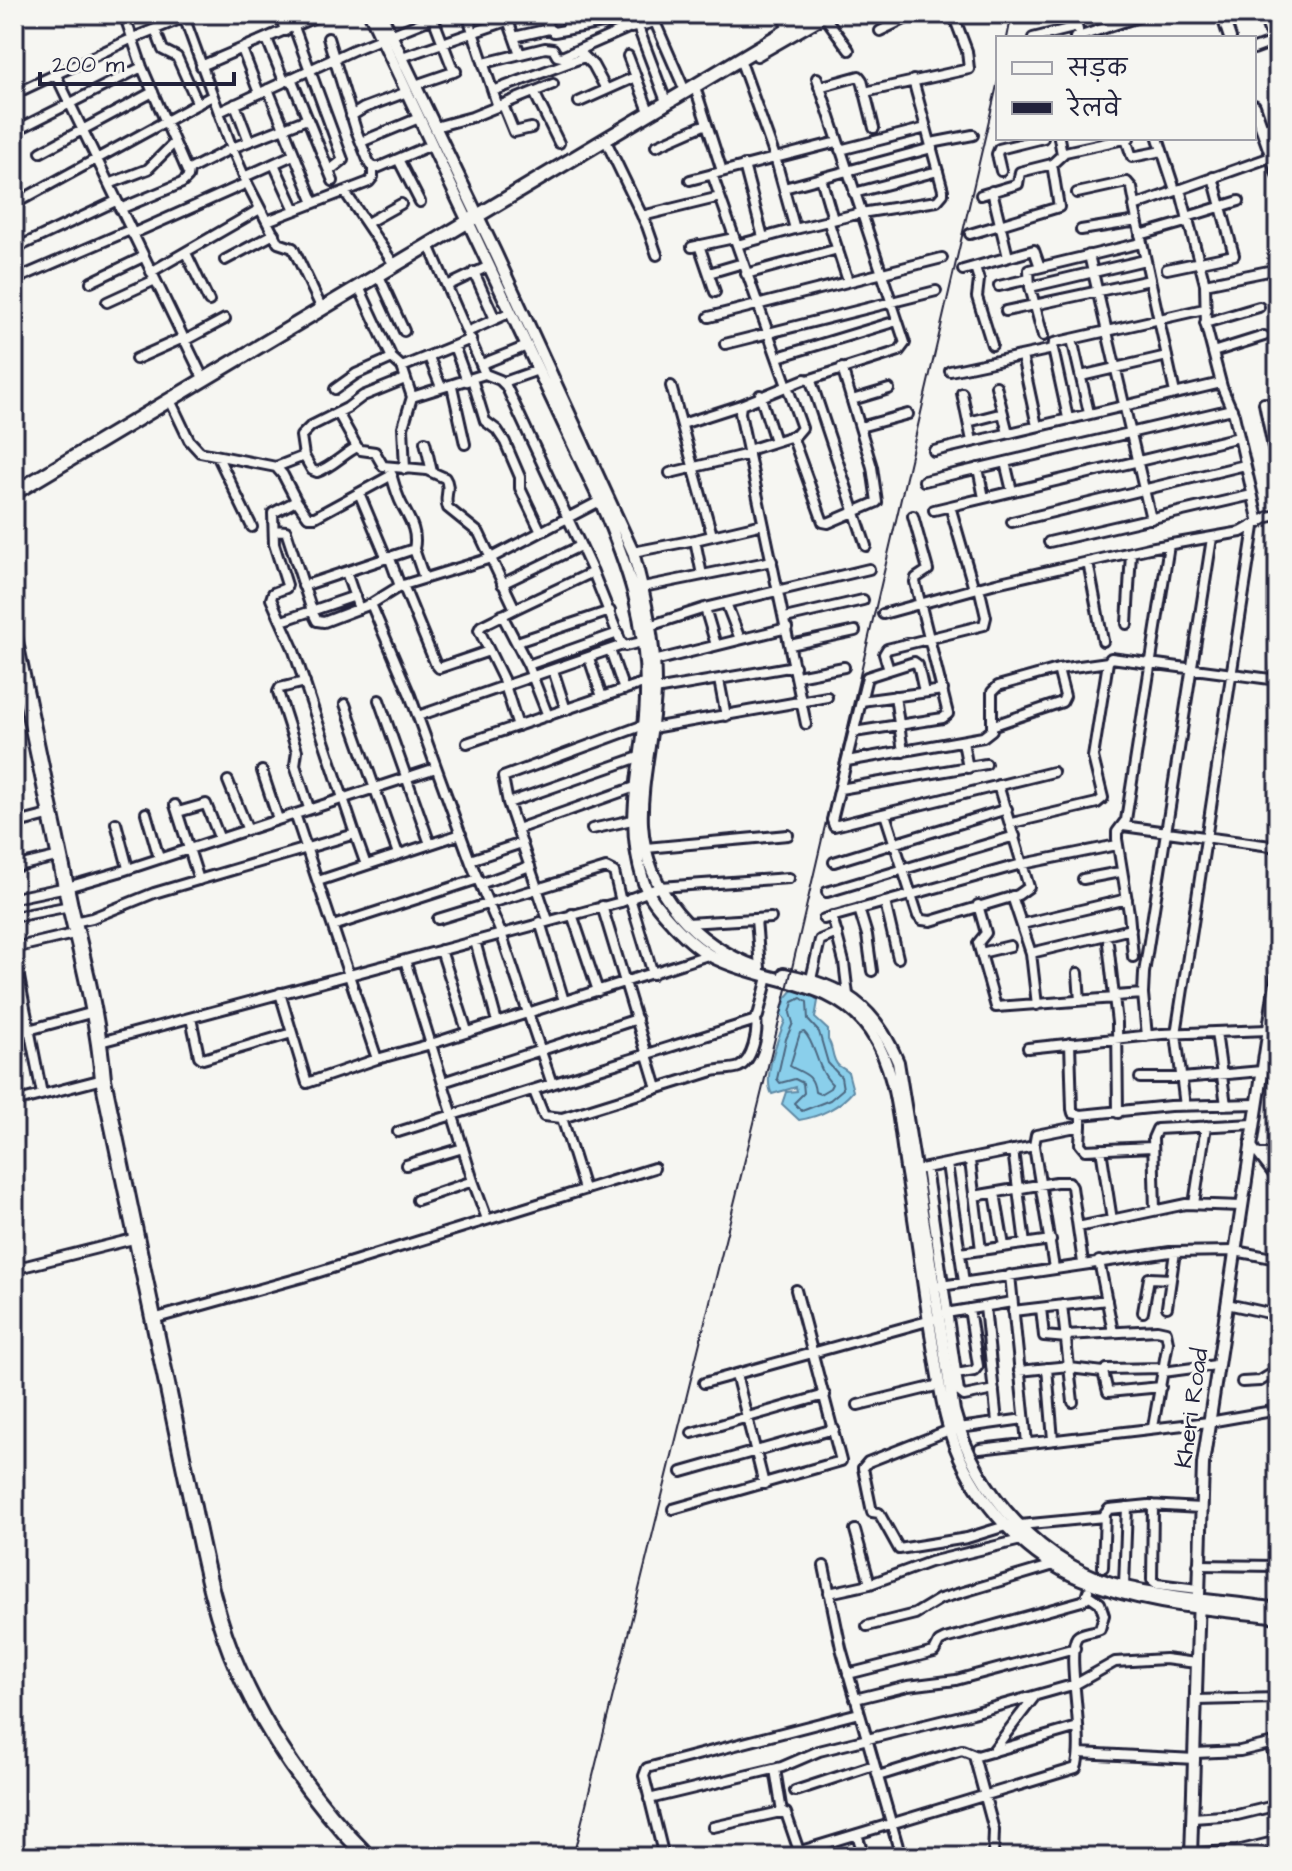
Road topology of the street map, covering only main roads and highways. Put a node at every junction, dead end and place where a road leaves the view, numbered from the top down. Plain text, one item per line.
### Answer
1 (823, 15) edge
2 (14, 493) edge
3 (14, 637) edge
4 (368, 1857) edge

1 - 2 main road
3 - 4 highway

